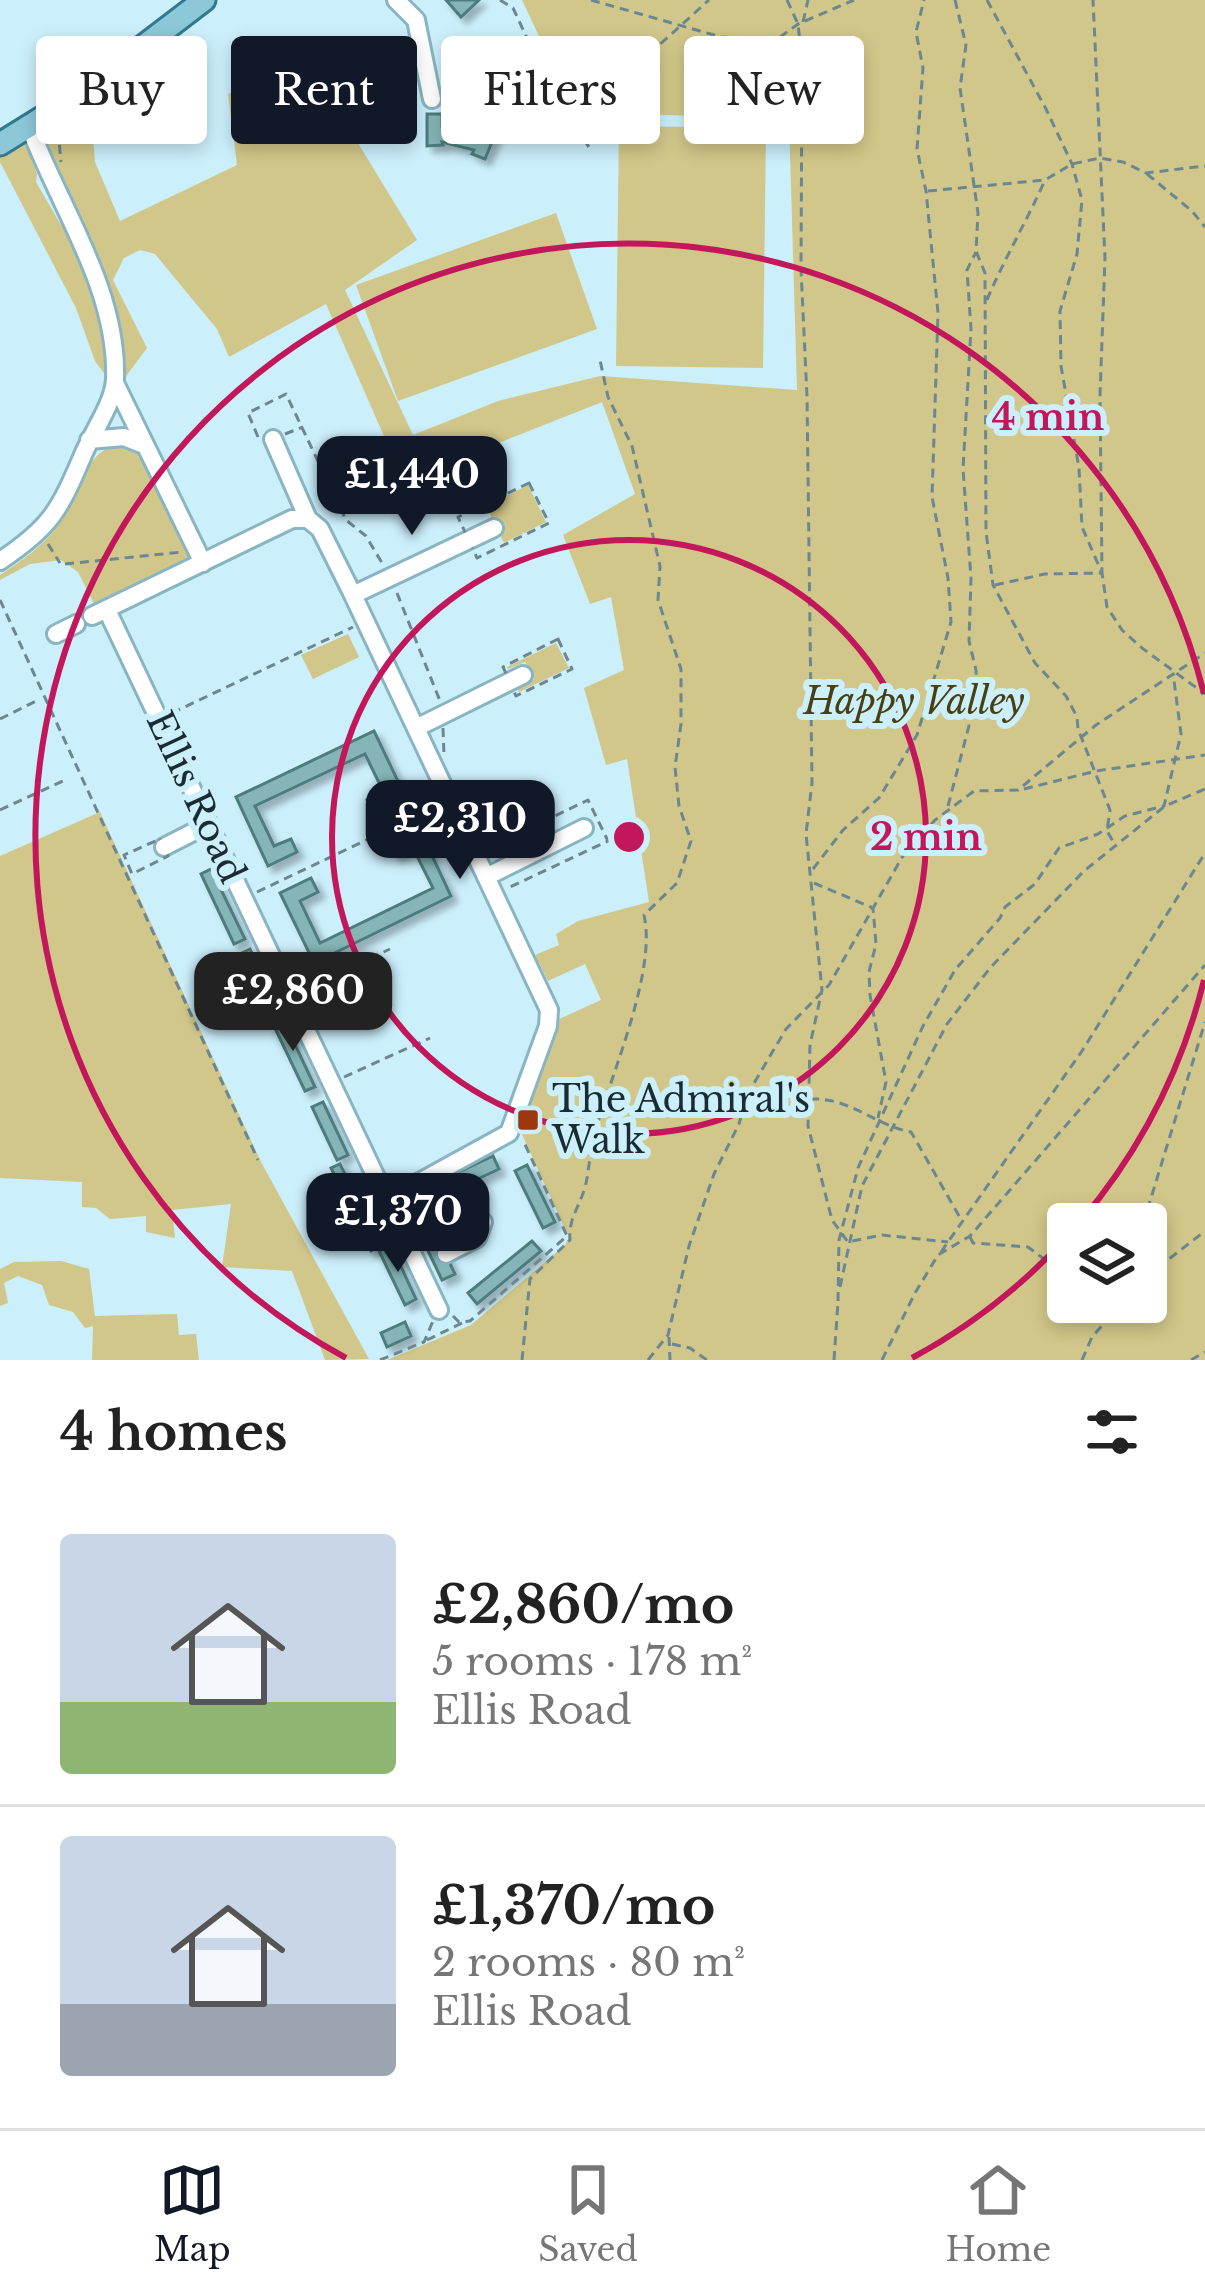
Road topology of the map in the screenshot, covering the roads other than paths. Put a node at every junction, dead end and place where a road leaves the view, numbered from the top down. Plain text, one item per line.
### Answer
1 (204, 0) edge
2 (396, 0) edge
3 (432, 99) dead end
4 (30, 128) junction
5 (3, 136) edge
6 (116, 383) junction
7 (272, 439) dead end
8 (89, 440) junction
9 (144, 445) junction
10 (308, 519) junction
11 (494, 528) dead end
12 (200, 557) junction
13 (0, 561) edge
14 (353, 595) junction
15 (94, 616) junction
16 (56, 634) dead end
17 (516, 678) road end
18 (416, 728) junction
19 (209, 824) junction
20 (584, 828) dead end
21 (162, 843) road end
22 (486, 877) junction
23 (386, 1200) junction
24 (483, 1222) dead end
25 (432, 1261) junction
26 (439, 1310) road end

1 - 4 main road
2 - 3 street
4 - 5 main road
4 - 6 street
6 - 8 street
6 - 9 street
7 - 10 street
8 - 9 street
8 - 13 street
9 - 12 street
10 - 12 street
10 - 14 street
11 - 14 street
12 - 15 street
14 - 18 street
15 - 16 street
15 - 19 street, Ellis Road
17 - 18 street
18 - 22 street
19 - 21 street
19 - 23 street, Ellis Road
20 - 22 street
22 - 23 street
23 - 25 street, Ellis Road
24 - 25 street
25 - 26 street, Ellis Road

